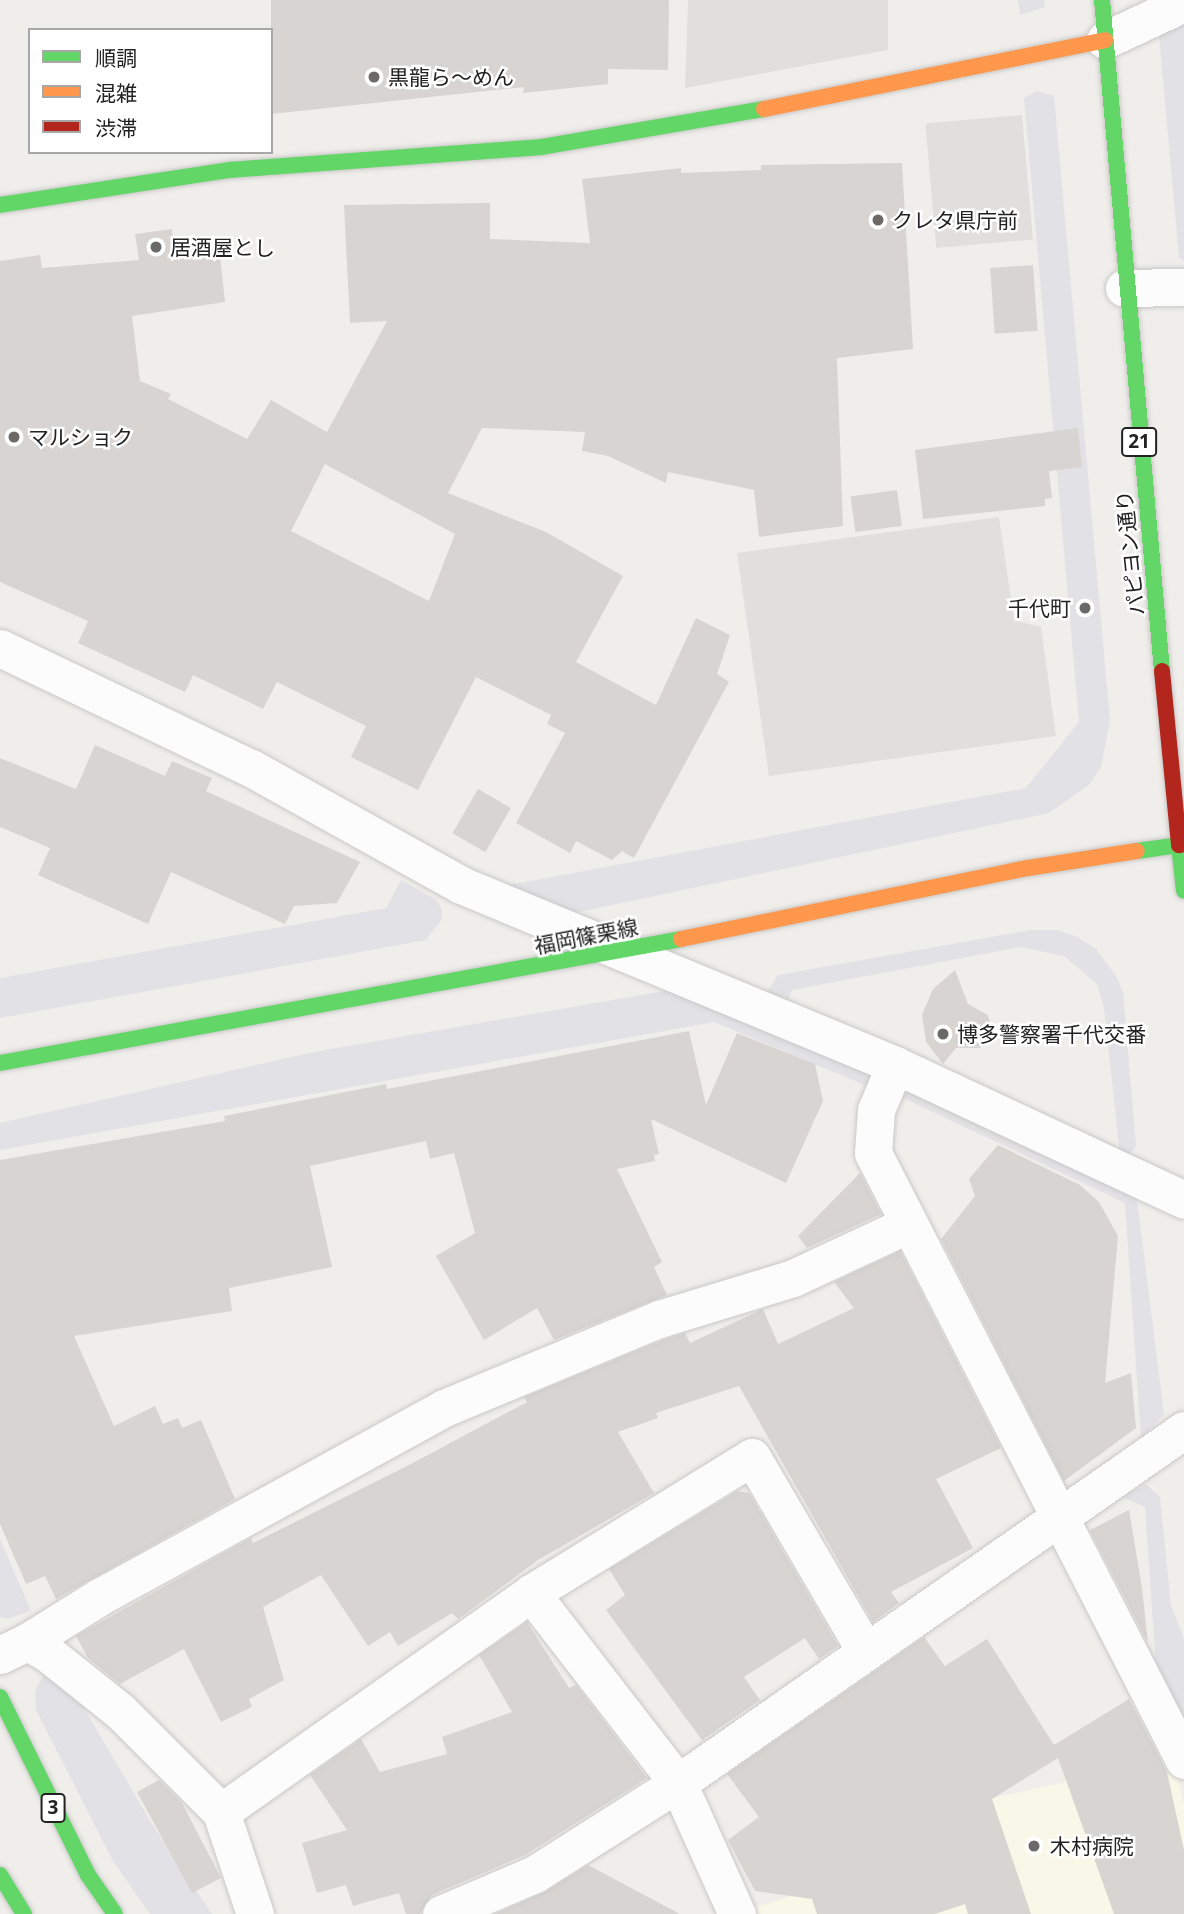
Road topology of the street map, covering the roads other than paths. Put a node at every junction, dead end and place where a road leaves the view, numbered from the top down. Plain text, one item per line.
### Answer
1 (1101, 0) edge
2 (1184, 4) edge
3 (1105, 40) junction
4 (0, 205) edge
5 (1184, 287) edge
6 (1124, 288) junction
7 (0, 648) edge
8 (1182, 844) edge
9 (1184, 891) edge
10 (622, 951) junction
11 (0, 1063) edge
12 (895, 1065) junction
13 (1184, 1199) edge
14 (909, 1224) junction
15 (1184, 1430) edge
16 (1057, 1517) junction
17 (531, 1593) junction
18 (13, 1649) edge
19 (865, 1650) junction
20 (0, 1697) edge
21 (1184, 1760) edge
22 (678, 1783) junction
23 (221, 1812) junction
24 (0, 1875) edge
25 (0, 1889) edge
26 (450, 1913) edge
27 (15, 1914) edge
28 (24, 1914) edge
29 (115, 1914) edge
30 (255, 1914) edge
31 (737, 1914) edge

1 - 3 main road, パピヨン通り / 21
2 - 3 street
3 - 4 main road
3 - 6 main road, パピヨン通り / 21
5 - 6 street
6 - 8 main road, パピヨン通り / 21
7 - 10 street
8 - 9 main road, パピヨン通り
8 - 10 main road, 福岡篠栗線
10 - 11 main road, 福岡篠栗線
10 - 12 street
12 - 13 street
12 - 14 street
14 - 16 street
14 - 18 street
15 - 16 street
16 - 19 street
16 - 21 street
17 - 19 street
17 - 22 street
17 - 23 street
18 - 23 street
19 - 22 street
20 - 29 main road, 3
22 - 26 street
22 - 31 street
23 - 30 street
24 - 28 main road
25 - 27 main road

